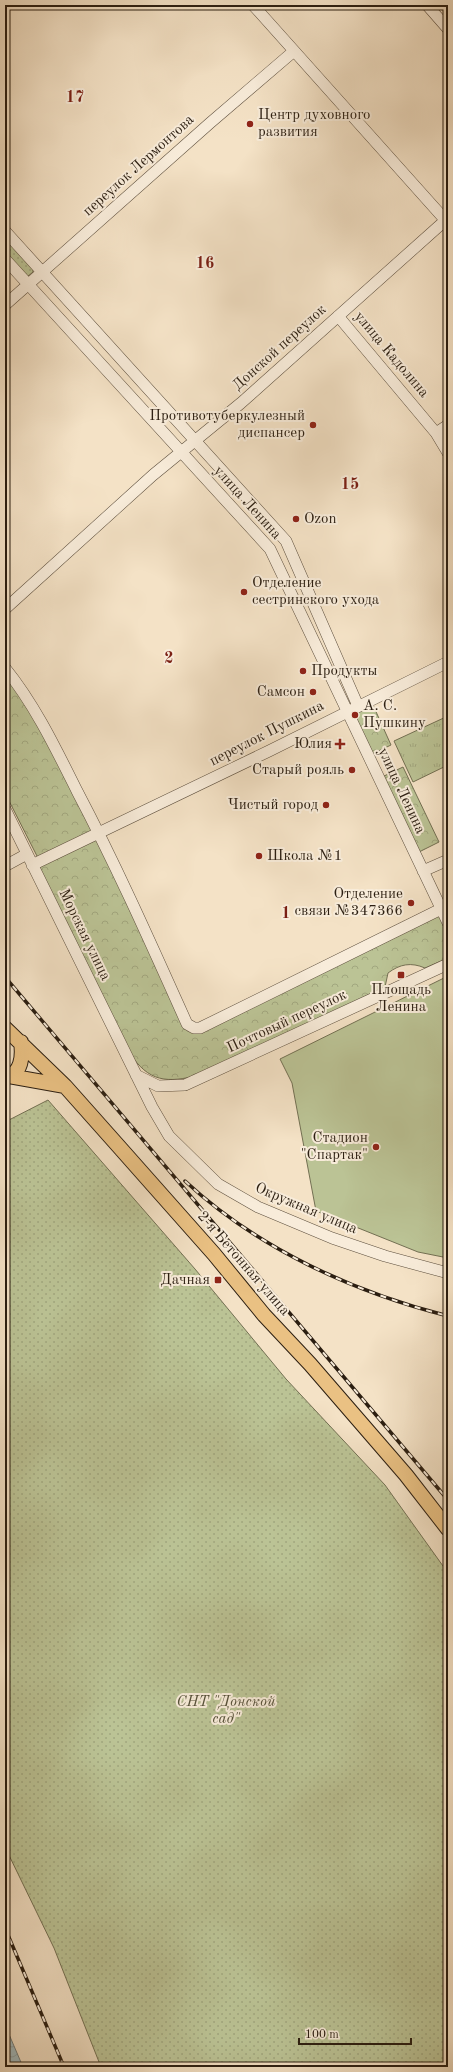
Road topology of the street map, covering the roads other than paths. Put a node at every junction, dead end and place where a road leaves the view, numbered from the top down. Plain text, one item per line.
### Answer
1 (253, 5) edge
2 (426, 5) edge
3 (448, 29) edge
4 (294, 51) junction
5 (447, 220) edge
6 (5, 231) edge
7 (5, 259) edge
8 (42, 273) junction
9 (28, 285) junction
10 (5, 305) edge
11 (338, 316) junction
12 (448, 425) edge
13 (436, 433) junction
14 (195, 441) junction
15 (182, 452) junction
16 (448, 453) edge
17 (5, 609) edge
18 (448, 662) edge
19 (5, 668) edge
20 (358, 706) junction
21 (347, 711) junction
22 (5, 809) edge
23 (99, 834) junction
24 (27, 854) junction
25 (448, 860) edge
26 (32, 865) junction
27 (5, 866) edge
28 (423, 872) junction
29 (442, 909) junction
30 (448, 923) edge
31 (448, 964) edge
32 (5, 1028) edge
33 (21, 1042) junction
34 (136, 1075) junction
35 (7, 1076) edge
36 (64, 1086) junction
37 (448, 1273) edge
38 (448, 1529) edge

1 - 4 street
2 - 3 street
4 - 5 street
4 - 8 street, переулок Лермонтова
5 - 11 street, Донской переулок
6 - 8 street, улица Ленина
7 - 9 street, улица Ленина
8 - 9 street, переулок Лермонтова
8 - 14 street, улица Ленина
9 - 10 street, переулок Лермонтова
9 - 15 street, улица Ленина
11 - 13 street, улица Кадолина
11 - 14 street, Донской переулок
12 - 13 street
13 - 16 street, улица Кадолина
14 - 15 street, Донской переулок
14 - 20 street, улица Ленина
15 - 17 street, Донской переулок
15 - 21 street, улица Ленина
18 - 20 street, переулок Пушкина
19 - 23 street
20 - 21 street, переулок Пушкина
21 - 23 street, переулок Пушкина
21 - 28 street, улица Ленина
22 - 24 street, Морская улица
23 - 26 street, переулок Пушкина
23 - 29 street
24 - 26 street, Морская улица
24 - 27 street
25 - 28 street
26 - 34 street, Морская улица
28 - 29 street, улица Ленина
29 - 30 street, улица Ленина
31 - 34 street, Почтовый переулок
32 - 33 main road, 2-я Бетонная улица
33 - 35 main road
33 - 36 main road, 2-я Бетонная улица
34 - 37 street, Окружная улица
35 - 36 main road
36 - 38 main road, 2-я Бетонная улица

